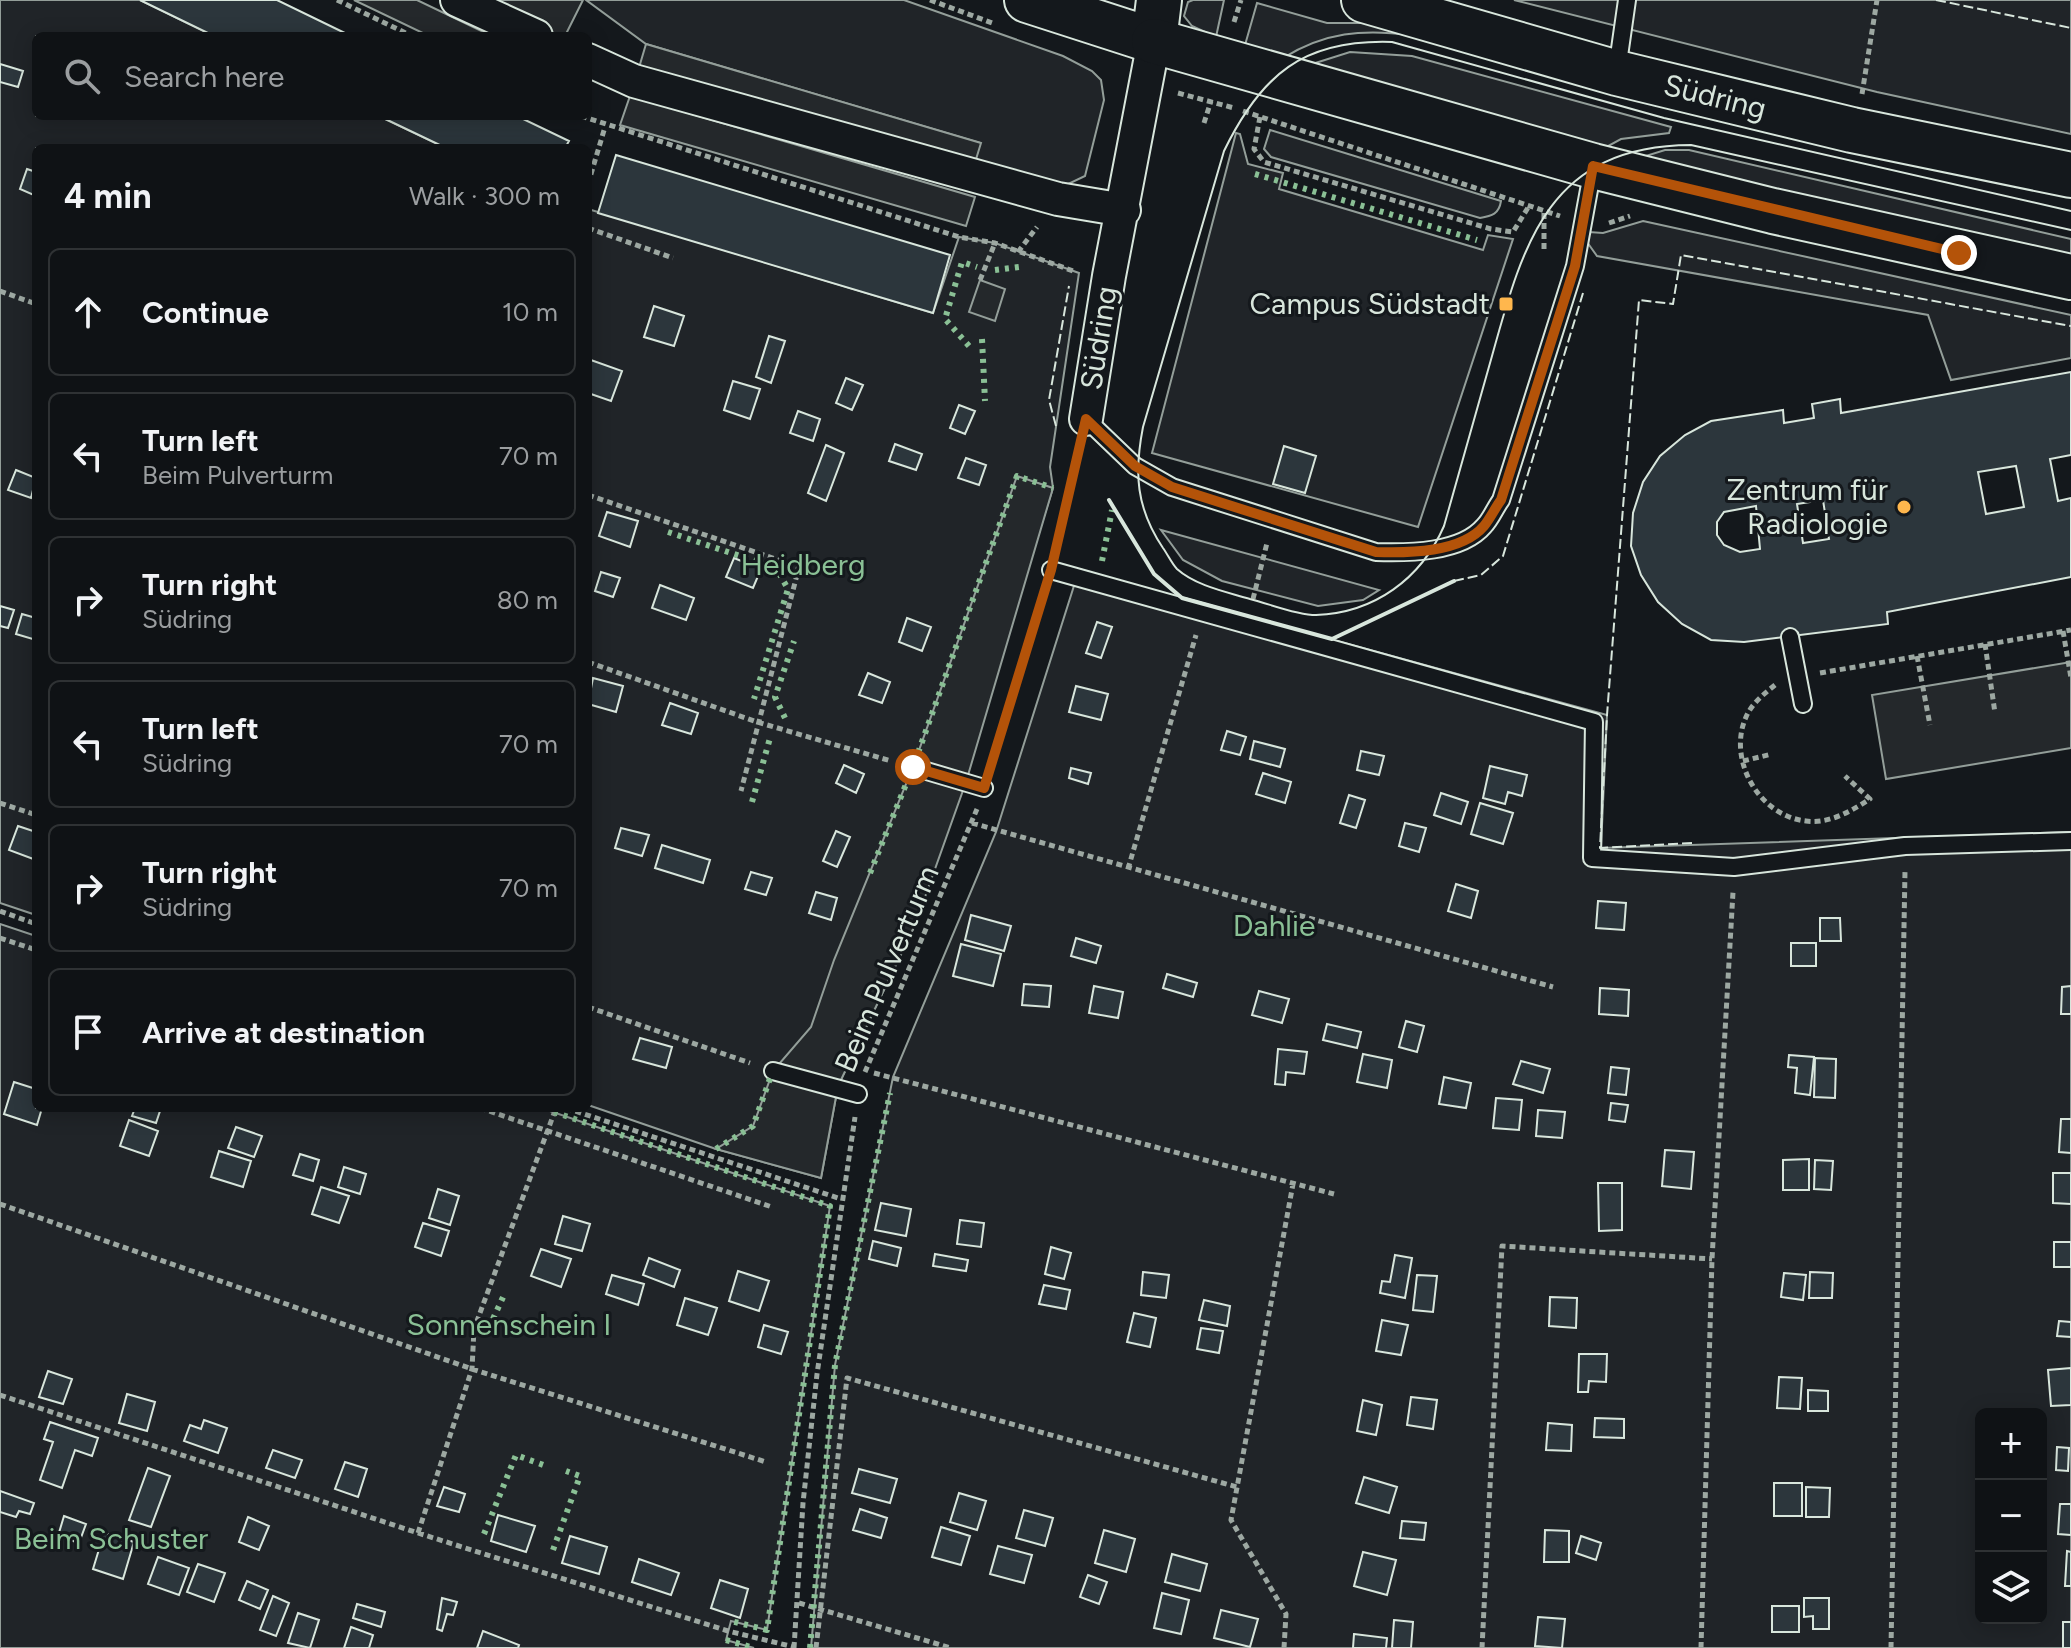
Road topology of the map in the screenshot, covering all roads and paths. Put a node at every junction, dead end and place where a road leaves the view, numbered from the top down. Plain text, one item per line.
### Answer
1 (337, 0) edge
2 (457, 0) edge
3 (1027, 0) edge
4 (1364, 0) edge
5 (1627, 0) edge
6 (1877, 0) edge
7 (1157, 21) edge
8 (404, 32) edge
9 (527, 32) edge
10 (592, 62) edge
11 (1617, 73) junction
12 (1861, 100) dead end
13 (1210, 102) dead end
14 (1260, 117) dead end
15 (590, 120) edge
16 (1204, 123) dead end
17 (605, 127) junction
18 (1593, 166) junction
19 (592, 171) edge
20 (2071, 175) edge
21 (1529, 206) dead end
22 (1124, 210) junction
23 (1544, 211) dead end
24 (592, 229) edge
25 (995, 243) junction
26 (1544, 249) dead end
27 (673, 258) dead end
28 (1109, 276) junction
29 (2071, 277) edge
30 (980, 280) dead end
31 (0, 291) edge
32 (32, 303) edge
33 (1086, 419) junction
34 (592, 496) edge
35 (1274, 519) junction
36 (1051, 570) junction
37 (1253, 599) dead end
38 (1202, 615) junction
39 (2071, 630) edge
40 (2063, 631) junction
41 (1790, 637) dead end
42 (1985, 644) junction
43 (1917, 656) junction
44 (592, 663) edge
45 (1797, 677) junction
46 (2071, 678) edge
47 (1803, 704) dead end
48 (1995, 713) dead end
49 (757, 722) junction
50 (1930, 725) dead end
51 (1772, 754) dead end
52 (1743, 761) junction
53 (913, 767) joint
54 (1845, 776) dead end
55 (984, 788) junction
56 (741, 791) dead end
57 (0, 803) edge
58 (32, 814) edge
59 (972, 823) junction
60 (2071, 841) edge
61 (1905, 846) junction
62 (1734, 867) junction
63 (1128, 869) junction
64 (0, 911) edge
65 (32, 923) edge
66 (0, 938) edge
67 (32, 949) edge
68 (1553, 987) dead end
69 (592, 1008) edge
70 (773, 1071) joint
71 (865, 1071) junction
72 (858, 1094) junction
73 (491, 1112) edge
74 (554, 1112) edge
75 (578, 1112) edge
76 (547, 1132) junction
77 (1293, 1184) junction
78 (1334, 1194) dead end
79 (841, 1199) junction
80 (0, 1204) edge
81 (772, 1207) dead end
82 (1712, 1259) junction
83 (472, 1369) junction
84 (0, 1395) edge
85 (766, 1462) dead end
86 (1237, 1487) junction
87 (418, 1533) junction
88 (799, 1603) junction
89 (821, 1610) junction
90 (794, 1648) edge
91 (816, 1648) edge
92 (951, 1648) edge
93 (1284, 1648) edge
94 (1482, 1648) edge
95 (1701, 1648) edge
96 (1891, 1648) edge

1 - 8 path
2 - 9 street
3 - 7 main road
4 - 11 main road, Südring
5 - 11 lane
6 - 12 path
7 - 18 main road
7 - 22 street, Südring
10 - 22 street
11 - 20 main road, Südring
13 - 16 path
14 - 21 path
15 - 17 path
17 - 19 path
17 - 25 path
18 - 29 main road
18 - 35 lane, Südring
22 - 28 street, Südring
23 - 26 path
24 - 27 path
25 - 28 path
25 - 30 path
28 - 33 street, Südring
31 - 32 path
33 - 35 lane, Südring
33 - 36 path, Beim Pulverturm
34 - 49 path
35 - 37 path
36 - 38 lane
36 - 55 path, Beim Pulverturm
38 - 62 lane
38 - 63 path
39 - 40 path
40 - 42 path
40 - 46 path
41 - 45 lane
42 - 43 path
42 - 48 path
43 - 45 path
43 - 50 path
44 - 49 path
45 - 47 lane
45 - 52 path
49 - 53 path
49 - 56 path
51 - 52 path
52 - 54 path
53 - 55 lane
55 - 59 path, Beim Pulverturm
57 - 58 path
59 - 63 path
59 - 71 path, Beim Pulverturm
60 - 61 lane
61 - 62 lane
61 - 96 path
62 - 82 path
63 - 68 path
64 - 65 path
66 - 67 path
69 - 70 path
70 - 72 lane
71 - 72 path, Beim Pulverturm
71 - 77 path
72 - 79 path, Beim Pulverturm
73 - 76 path
74 - 76 path
75 - 79 path
76 - 81 path
76 - 83 path
77 - 78 path
77 - 86 path
79 - 88 path, Beim Pulverturm
80 - 83 path
82 - 94 path
82 - 95 path
83 - 85 path
83 - 87 path
84 - 87 path
86 - 89 path
86 - 93 path
87 - 90 path
88 - 89 path
88 - 90 path, Beim Pulverturm
89 - 91 path
89 - 92 path

